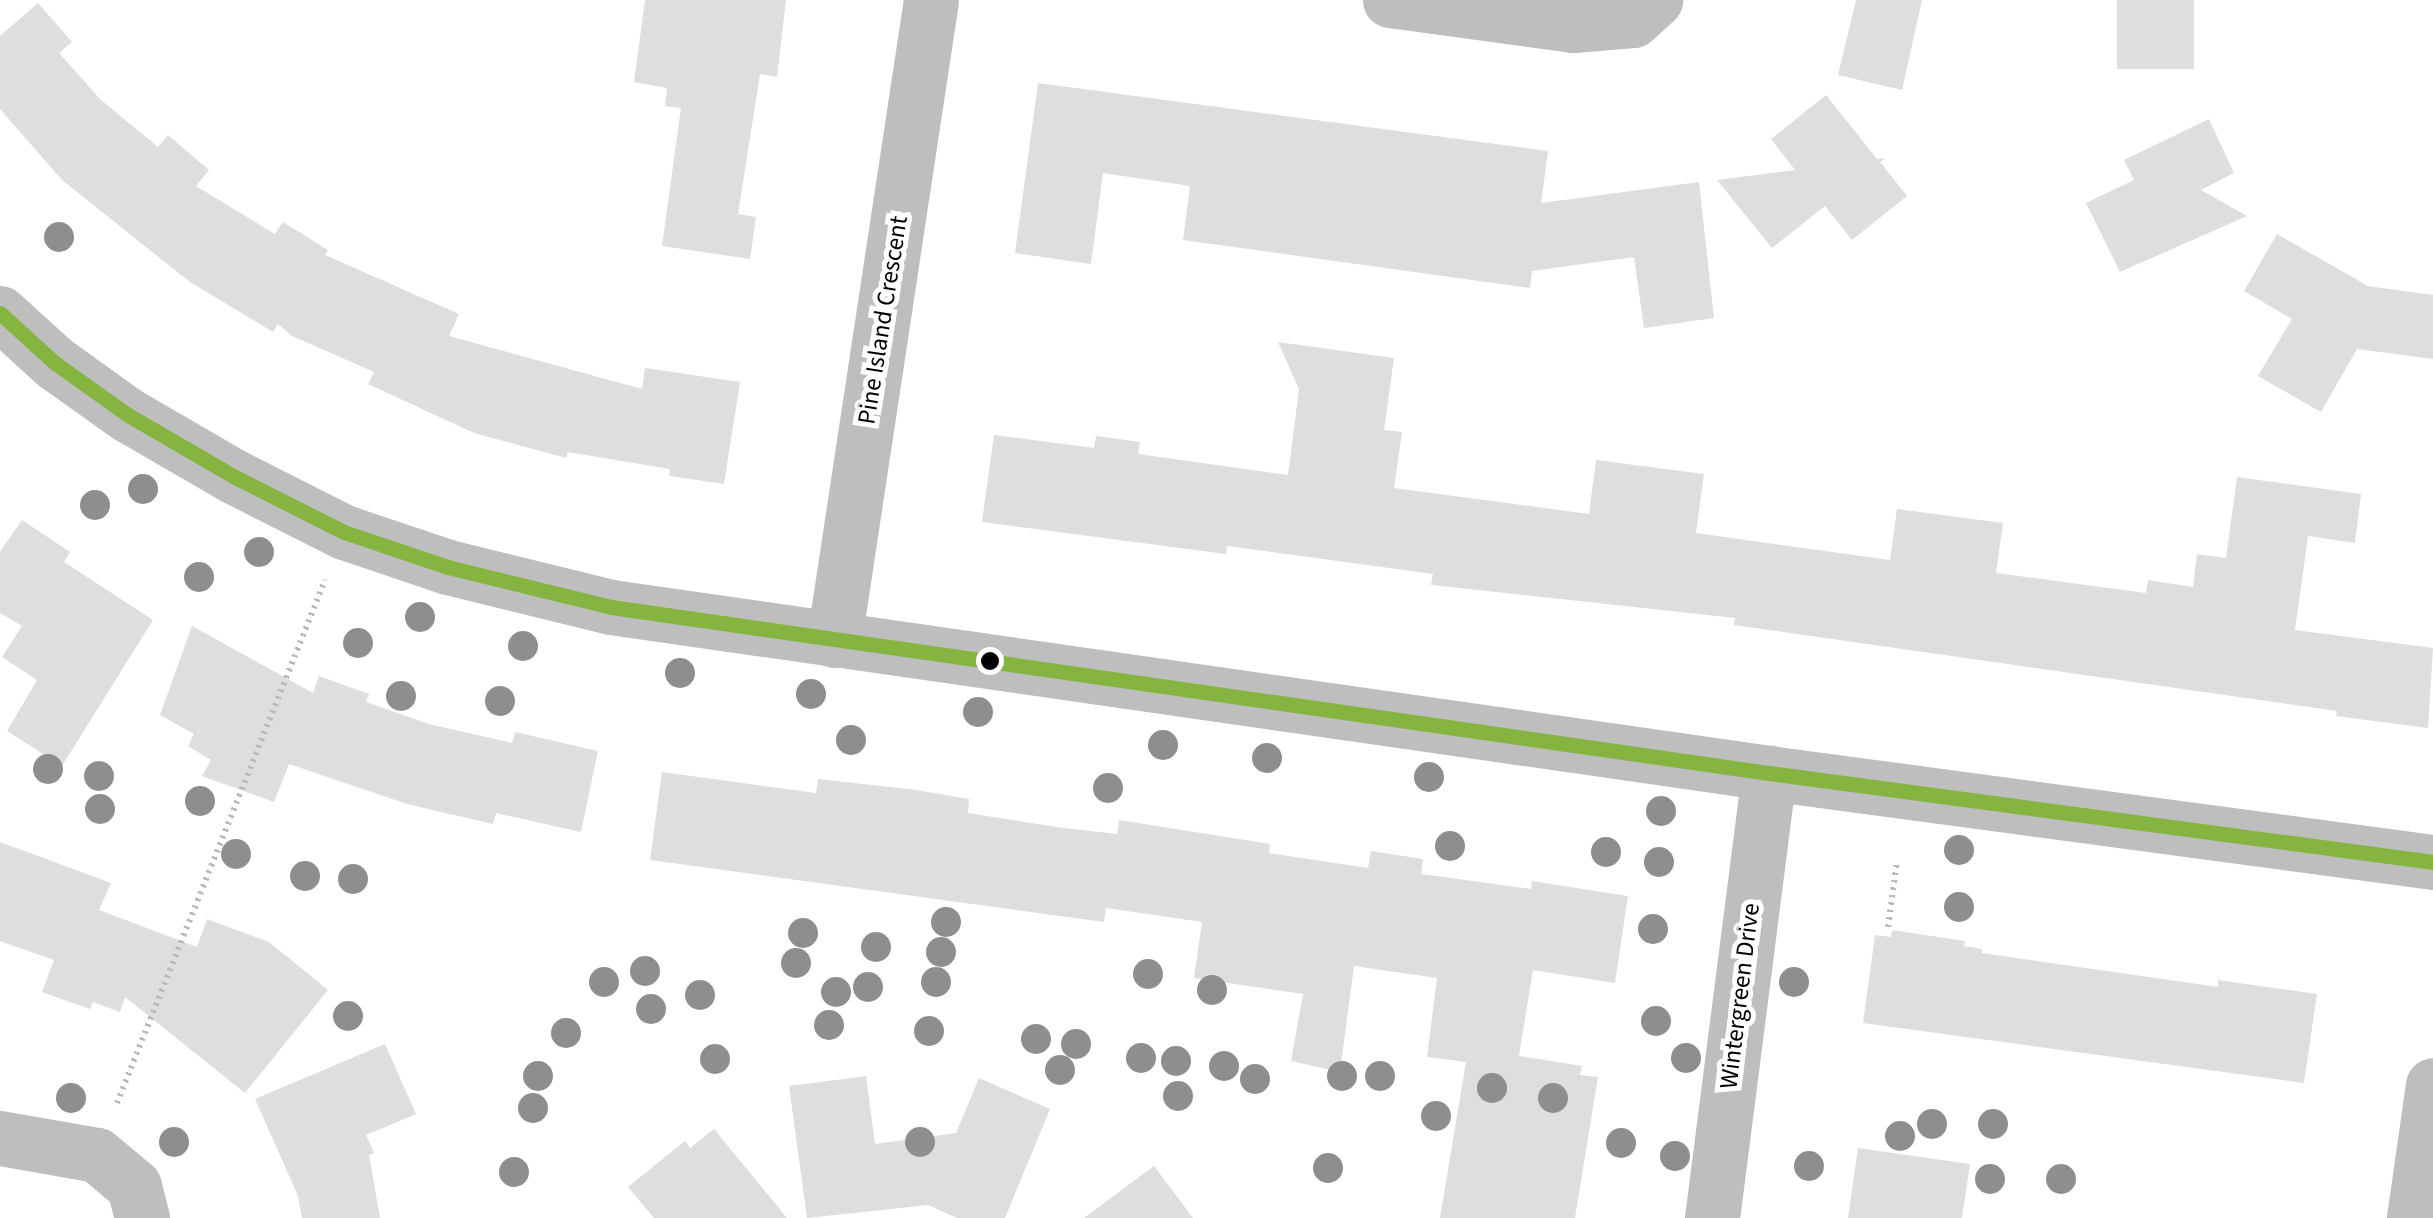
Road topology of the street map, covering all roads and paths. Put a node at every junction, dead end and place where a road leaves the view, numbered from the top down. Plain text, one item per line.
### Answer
1 (932, 0) edge
2 (1390, 0) edge
3 (1654, 0) edge
4 (0, 314) edge
5 (344, 532) junction
6 (834, 640) junction
7 (1769, 773) junction
8 (1897, 861) dead end
9 (2433, 862) edge
10 (1888, 927) dead end
11 (2433, 1085) edge
12 (0, 1138) edge
13 (96, 1156) junction
14 (142, 1218) edge
15 (1712, 1218) edge
16 (2414, 1218) edge

1 - 6 street, Pine Island Crescent
2 - 3 street
4 - 5 street
5 - 6 street
5 - 13 path
6 - 7 street
7 - 9 street
7 - 15 street, Wintergreen Drive
8 - 10 path
11 - 16 street
12 - 13 street
13 - 14 street

